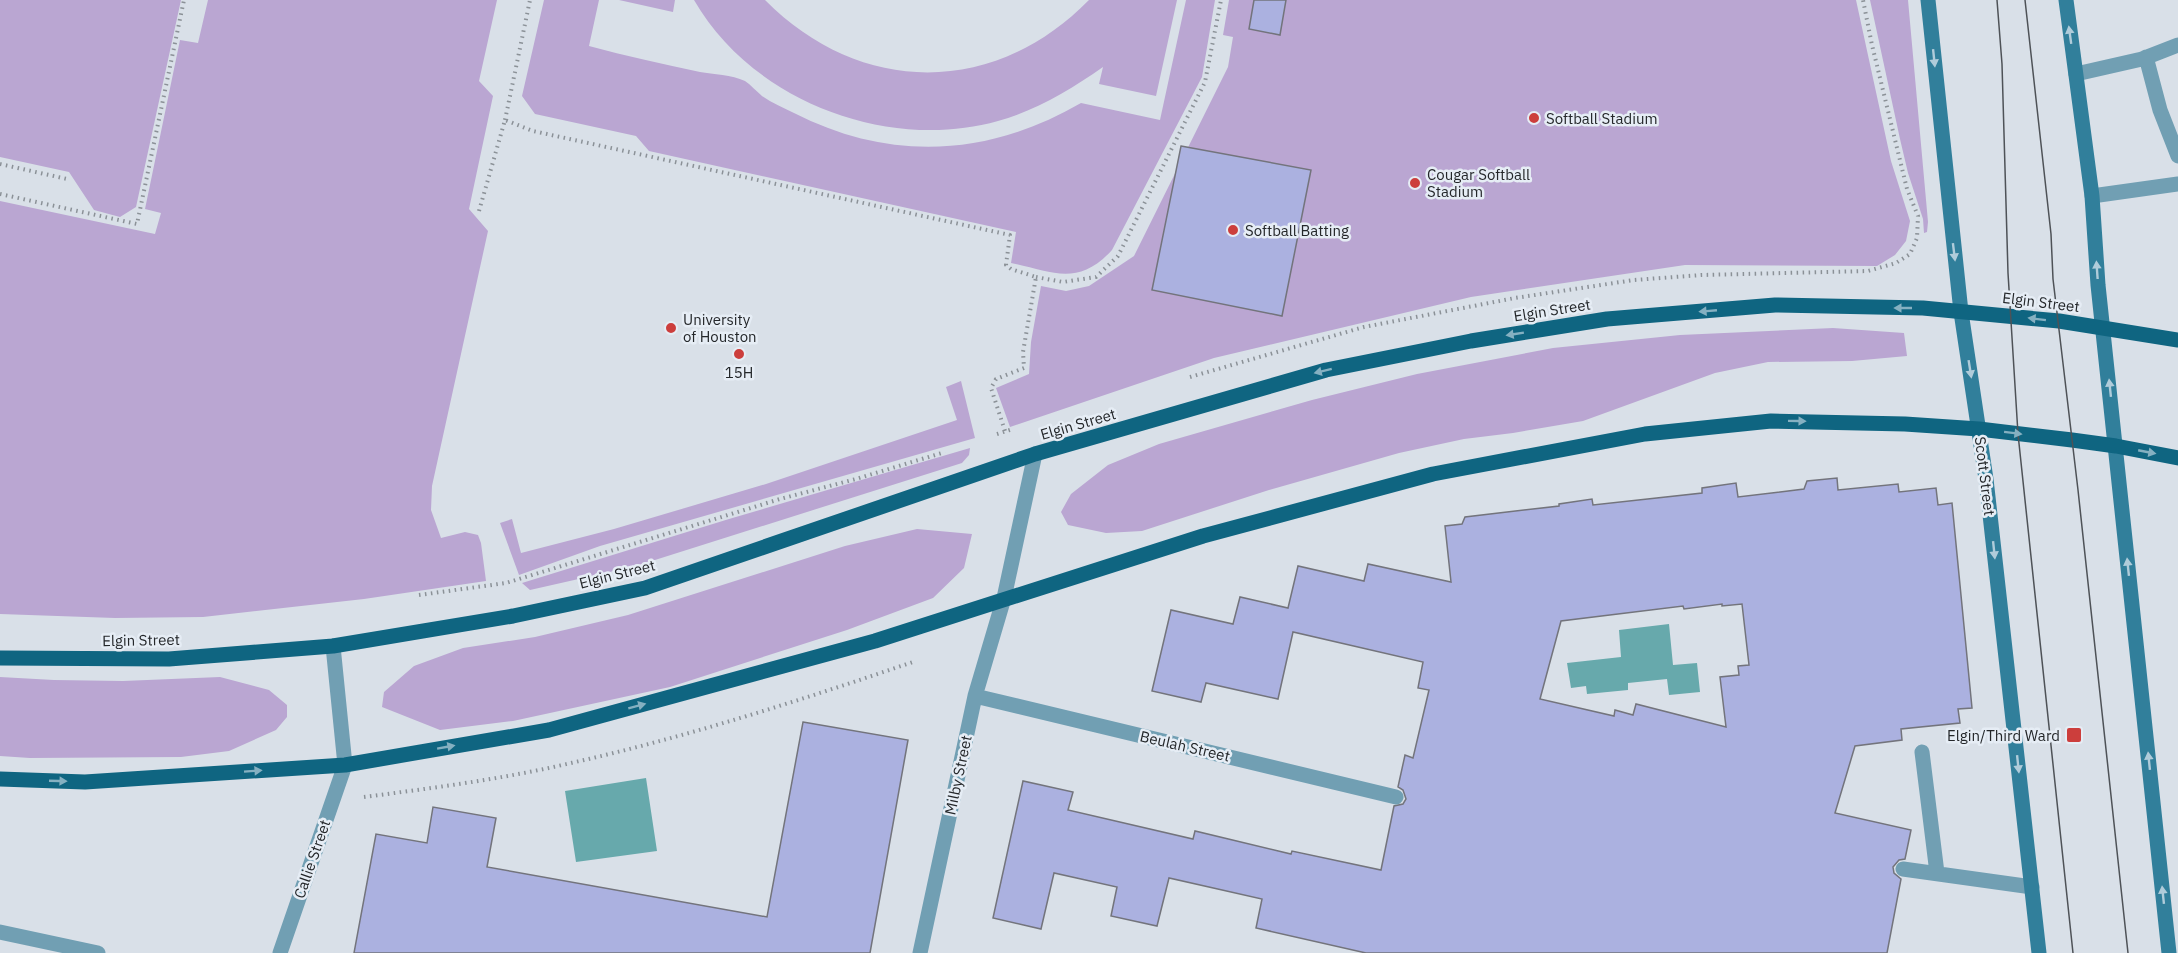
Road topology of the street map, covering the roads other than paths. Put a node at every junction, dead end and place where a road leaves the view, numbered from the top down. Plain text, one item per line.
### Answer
1 (1928, 0) edge
2 (2066, 0) edge
3 (2178, 45) edge
4 (2146, 57) junction
5 (2076, 74) junction
6 (2178, 156) edge
7 (2178, 184) edge
8 (2092, 196) junction
9 (1961, 312) junction
10 (2104, 328) junction
11 (2178, 340) edge
12 (1979, 429) junction
13 (2116, 446) junction
14 (1035, 454) junction
15 (2178, 458) edge
16 (1004, 598) junction
17 (333, 646) junction
18 (0, 658) edge
19 (975, 696) junction
20 (1922, 752) dead end
21 (345, 765) junction
22 (0, 779) edge
23 (1396, 797) dead end
24 (1903, 869) dead end
25 (1937, 873) junction
26 (2032, 887) junction
27 (0, 932) edge
28 (98, 953) edge
29 (279, 953) edge
30 (920, 953) edge
31 (2039, 953) edge
32 (2169, 953) edge

1 -> 9 main road, Scott Street
5 -> 2 main road
3 - 4 street
4 - 5 street
4 - 6 street
5 - 8 main road
7 - 8 street
10 -> 8 main road
10 -> 9 main road, Elgin Street
9 -> 12 main road, Scott Street
9 -> 14 main road, Elgin Street
10 - 11 main road, Elgin Street
13 -> 10 main road
12 -> 13 main road
16 -> 12 main road
12 -> 26 main road, Scott Street
13 -> 15 main road
32 -> 13 main road
14 - 16 street, Milby Street
14 - 17 main road, Elgin Street
16 - 19 street, Milby Street
21 -> 16 main road
17 - 18 main road, Elgin Street
17 - 21 street
19 - 23 street, Beulah Street
19 - 30 street, Milby Street
20 - 25 street
22 -> 21 main road
21 - 29 street, Callie Street
24 - 25 street
25 - 26 street
26 - 31 main road, Scott Street
27 - 28 street

